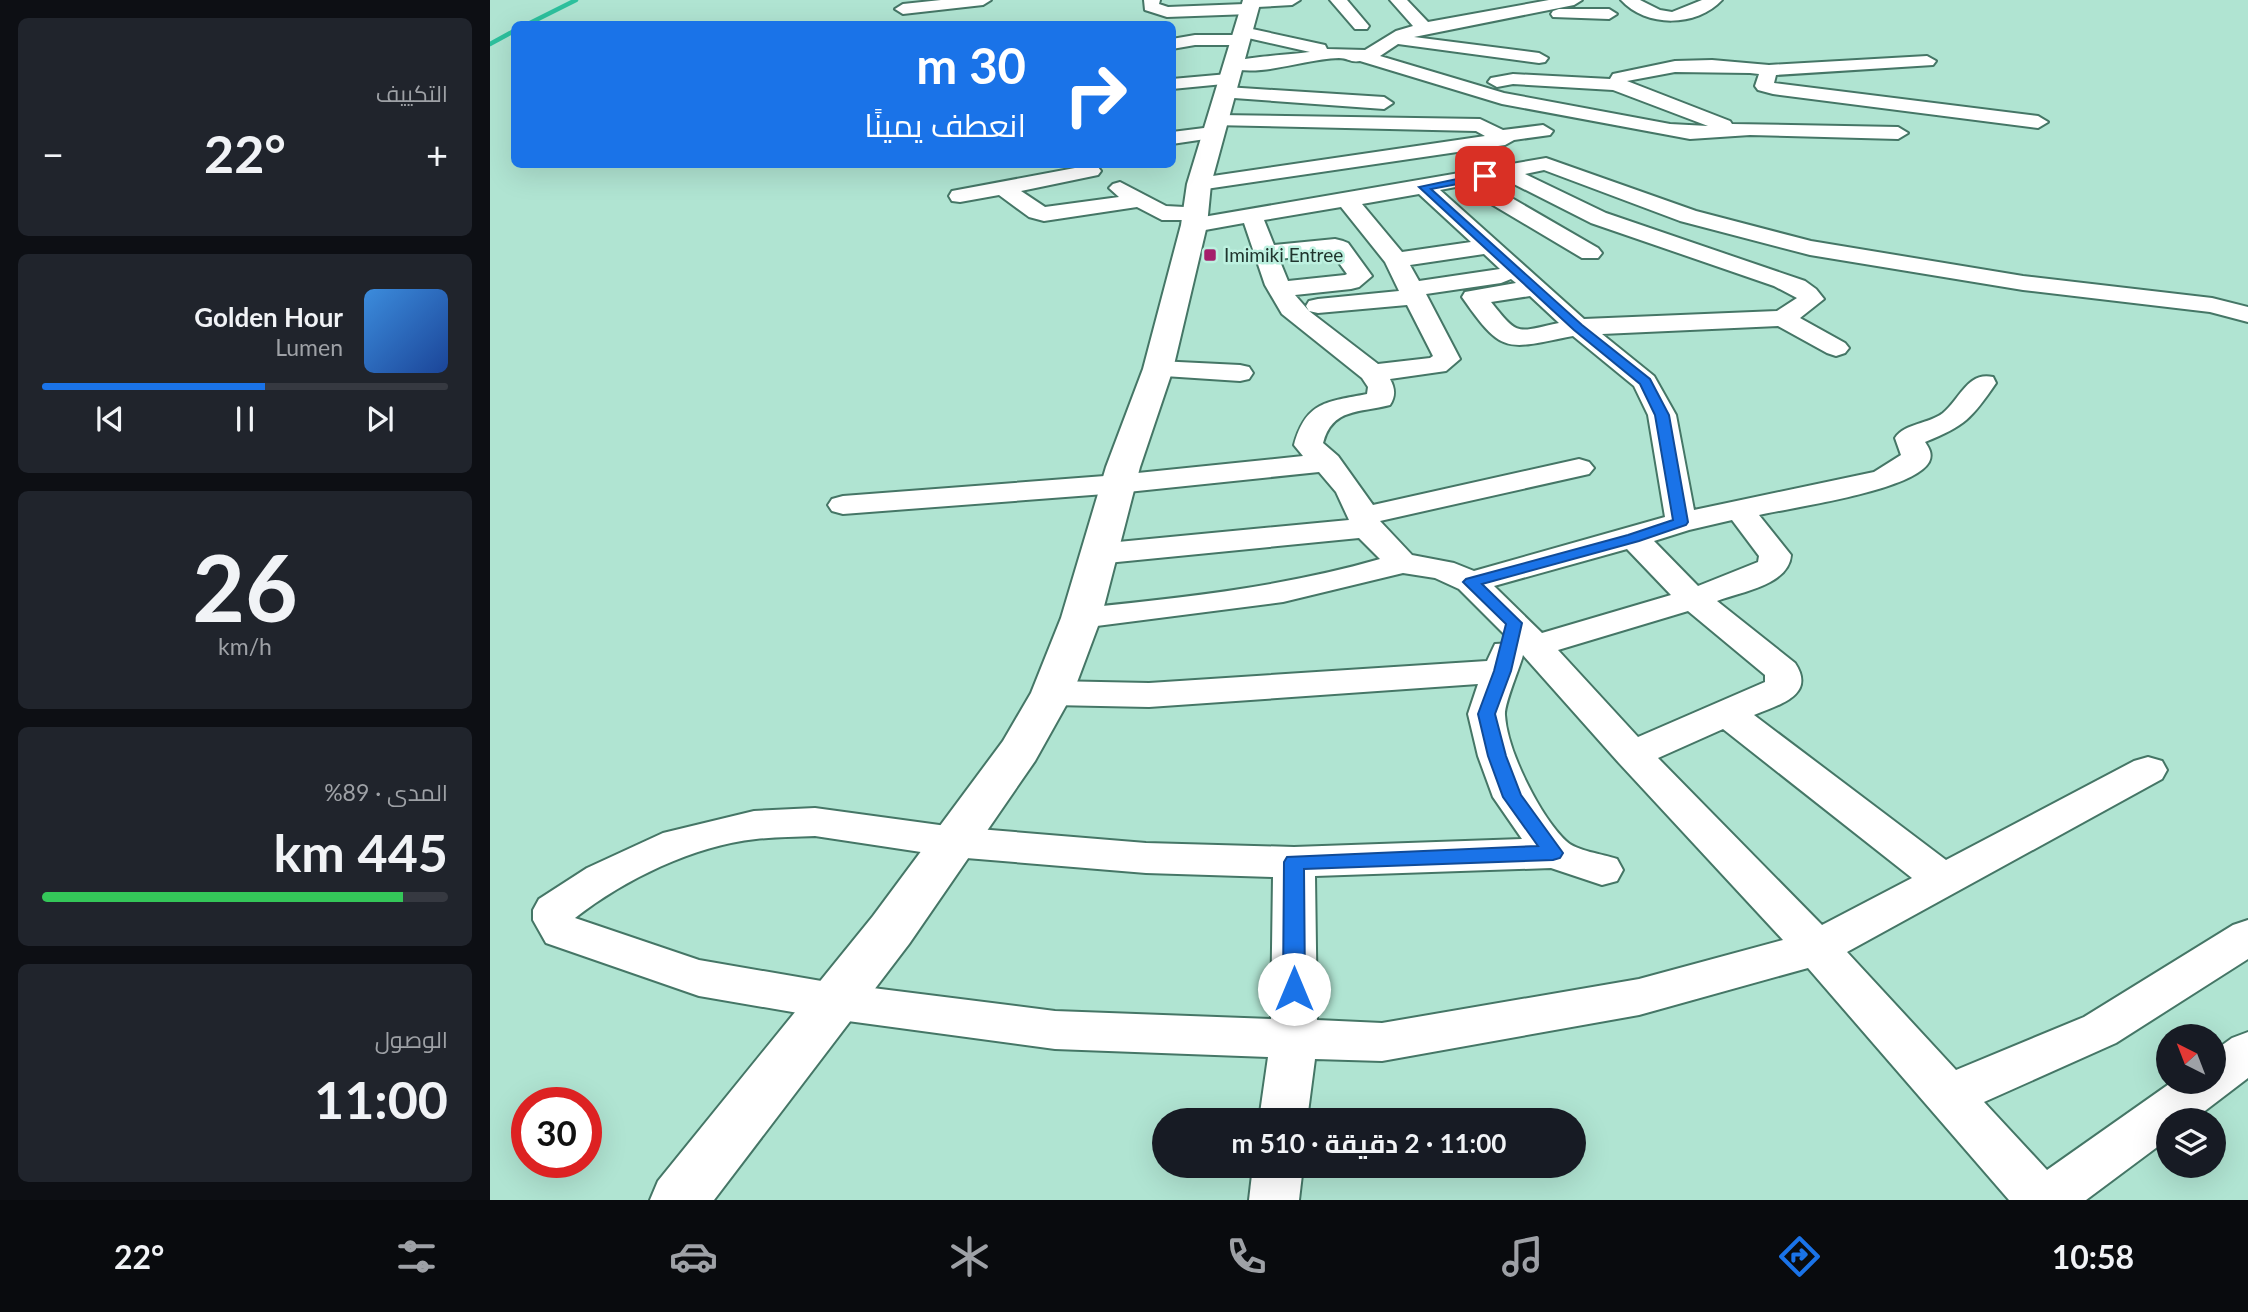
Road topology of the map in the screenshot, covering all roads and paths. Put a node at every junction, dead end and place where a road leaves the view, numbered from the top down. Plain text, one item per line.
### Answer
1 (983, 0) edge
2 (1292, 0) edge
3 (1338, 0) edge
4 (1398, 0) edge
5 (1574, 0) edge
6 (1629, 0) edge
7 (1714, 0) edge
8 (1147, 2) edge
9 (1540, 5) junction
10 (903, 9) dead end
11 (1559, 14) junction
12 (1609, 14) dead end
13 (1361, 26) dead end
14 (1520, 27) dead end
15 (1424, 28) junction
16 (1395, 39) junction
17 (1195, 40) junction
18 (1176, 43) edge
19 (1745, 50) dead end
20 (1338, 53) junction
21 (1363, 56) junction
22 (1539, 58) dead end
23 (1191, 59) dead end
24 (1927, 61) dead end
25 (1667, 66) junction
26 (1769, 70) junction
27 (1229, 74) edge
28 (1429, 76) junction
29 (1176, 83) edge
30 (1307, 84) junction
31 (1616, 85) junction
32 (1484, 94) junction
33 (1403, 97) junction
34 (1539, 106) junction
35 (2038, 122) dead end
36 (1479, 125) junction
37 (1731, 130) junction
38 (1543, 131) dead end
39 (1898, 133) dead end
40 (1176, 134) edge
41 (1500, 136) junction
42 (1083, 168) edge
43 (1506, 172) junction
44 (1464, 180) junction
45 (1424, 187) junction
46 (1005, 189) junction
47 (960, 196) dead end
48 (1140, 200) junction
49 (1347, 200) junction
50 (1196, 207) junction
51 (1252, 216) junction
52 (1489, 246) junction
53 (1266, 253) junction
54 (1590, 253) dead end
55 (1396, 260) junction
56 (1526, 281) junction
57 (1415, 297) junction
58 (1474, 297) junction
59 (1286, 299) junction
60 (2248, 314) edge
61 (1783, 318) junction
62 (1578, 327) junction
63 (1836, 348) dead end
64 (1158, 369) junction
65 (1240, 373) dead end
66 (1373, 373) junction
67 (1983, 383) dead end
68 (1318, 453) junction
69 (1578, 468) dead end
70 (1120, 475) junction
71 (843, 505) dead end
72 (1739, 509) junction
73 (1365, 522) junction
74 (1681, 522) junction
75 (1633, 538) junction
76 (1097, 554) junction
77 (1402, 563) junction
78 (1471, 582) junction
79 (1693, 599) junction
80 (1081, 618) junction
81 (1525, 634) junction
82 (1503, 671) junction
83 (1052, 693) junction
84 (1727, 713) junction
85 (1632, 754) junction
86 (2148, 769) dead end
87 (954, 842) junction
88 (1553, 853) junction
89 (1294, 862) junction
90 (1601, 870) dead end
91 (1943, 880) junction
92 (2248, 937) edge
93 (1817, 948) junction
94 (834, 1001) junction
95 (1294, 1039) junction
96 (2248, 1052) edge
97 (2226, 1068) edge
98 (2191, 1094) edge
99 (1949, 1095) junction
100 (1285, 1108) edge
101 (1277, 1178) edge
102 (679, 1200) edge
103 (1274, 1200) edge
104 (2044, 1200) edge

1 - 10 street
2 - 27 street
3 - 13 street
4 - 15 street
5 - 9 street
6 - 7 street
8 - 27 street
9 - 11 street
9 - 15 street
11 - 12 street
11 - 14 street
15 - 16 street
16 - 21 street
16 - 22 street
17 - 18 street
17 - 23 street
17 - 27 street
19 - 25 street
20 - 21 street
20 - 27 street
20 - 27 street
21 - 28 street
21 - 30 street
24 - 26 street
25 - 26 street
25 - 31 street
26 - 35 street
27 - 29 street
27 - 30 street
27 - 36 street
27 - 40 street
27 - 50 street
28 - 32 street
28 - 33 street
30 - 33 street
31 - 32 street
31 - 37 street
32 - 34 street
33 - 36 street
34 - 36 street
34 - 37 street
36 - 41 street
37 - 39 street
38 - 41 street
41 - 50 street
42 - 46 street
42 - 48 street
43 - 44 street
43 - 60 street
43 - 61 street
44 - 45 street
44 - 54 street
45 - 49 street
45 - 52 street
46 - 47 street
46 - 48 street
48 - 50 street
49 - 51 street
49 - 55 street
50 - 51 street
50 - 64 street
51 - 53 street
52 - 55 street
52 - 56 street
53 - 59 street
53 - 59 street
55 - 57 street
56 - 57 street
56 - 58 street
56 - 62 street
57 - 58 street
57 - 59 street
57 - 66 street
58 - 62 street
59 - 66 street
61 - 62 street
61 - 63 street
62 - 74 street
64 - 65 street
64 - 70 street
66 - 68 street
67 - 72 street
68 - 70 street
68 - 73 street
69 - 73 street
70 - 71 street
70 - 76 street
72 - 74 street
72 - 79 street
73 - 76 street
73 - 77 street
74 - 75 street
75 - 78 street
75 - 79 street
76 - 80 street
77 - 78 street
77 - 80 street
78 - 81 street
79 - 81 street
79 - 84 street
80 - 83 street
81 - 82 street
81 - 85 street
82 - 83 street
82 - 88 street
83 - 87 street
84 - 85 street
84 - 91 street
85 - 93 street
86 - 91 street
87 - 89 street
87 - 94 street
87 - 94 street
88 - 89 street
88 - 90 street
89 - 95 street
91 - 93 street
92 - 99 street
93 - 95 street
93 - 99 street
94 - 95 street
94 - 102 street
95 - 100 street
96 - 97 street
98 - 104 street
99 - 104 street
101 - 103 street

